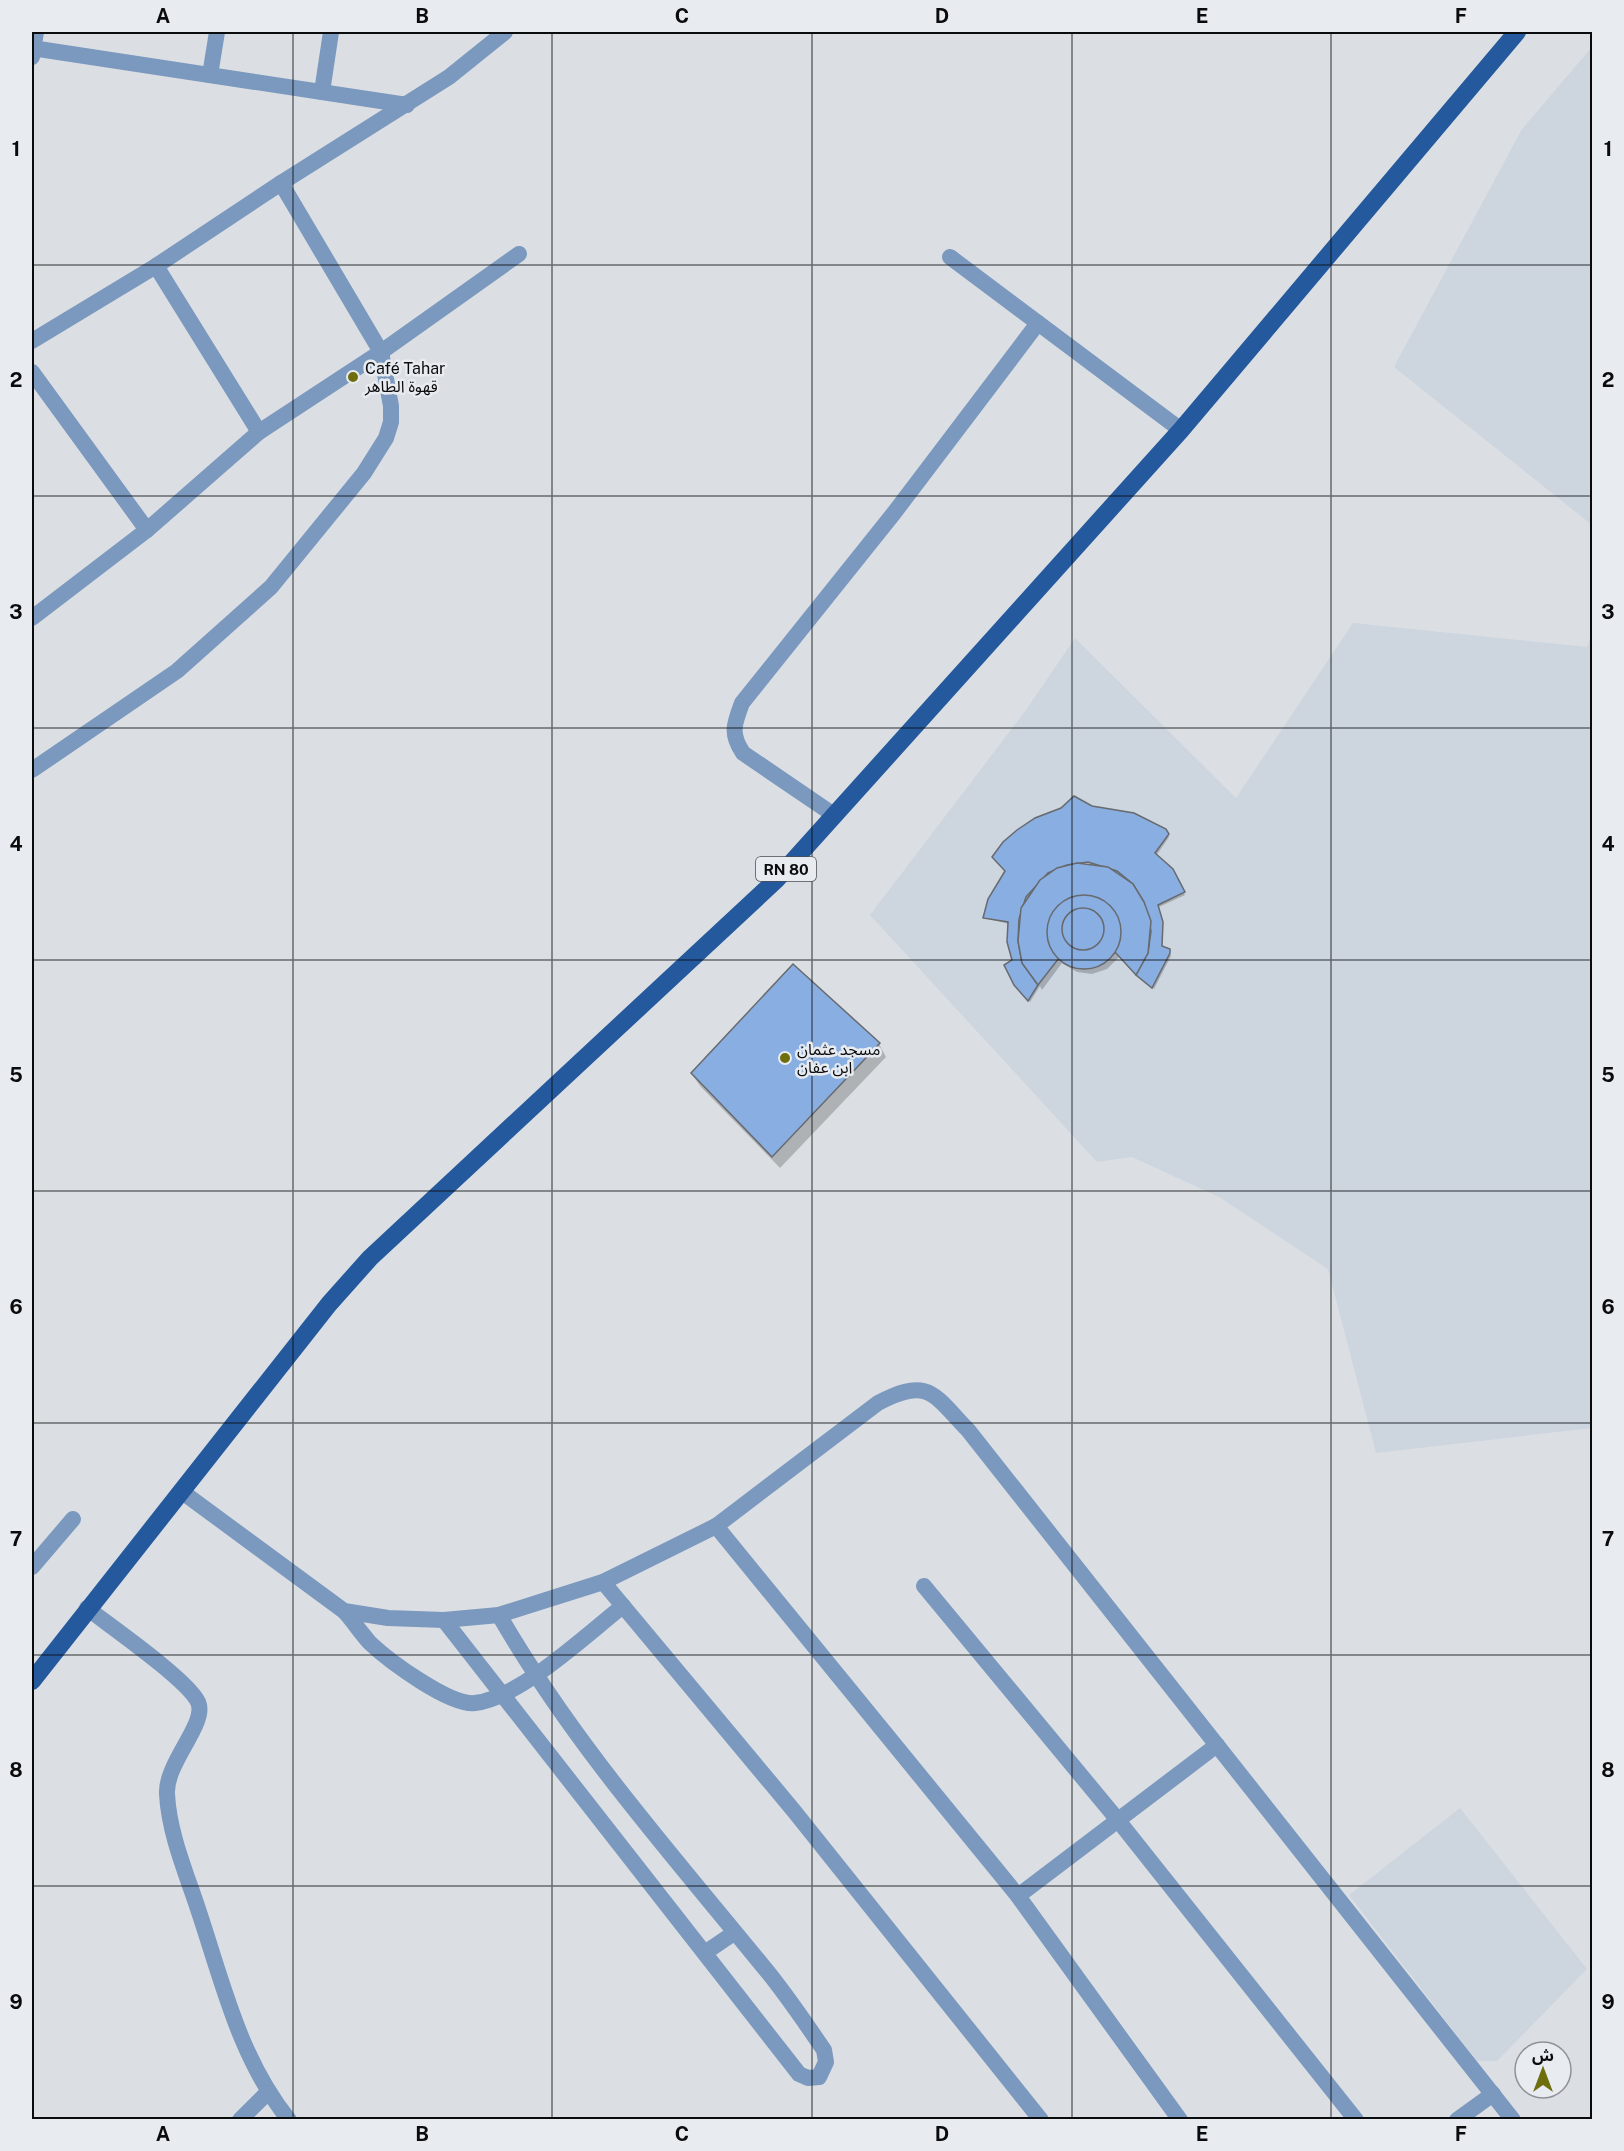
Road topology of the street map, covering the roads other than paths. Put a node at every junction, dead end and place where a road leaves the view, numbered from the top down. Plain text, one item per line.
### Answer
1 (36, 32) edge
2 (217, 32) edge
3 (331, 32) edge
4 (505, 32) edge
5 (1517, 32) edge
6 (32, 51) edge
7 (210, 75) junction
8 (322, 92) junction
9 (407, 105) junction
10 (280, 183) junction
11 (519, 254) dead end
12 (950, 257) dead end
13 (156, 266) junction
14 (1038, 323) junction
15 (32, 341) edge
16 (381, 352) junction
17 (32, 372) edge
18 (1181, 430) junction
19 (258, 432) junction
20 (147, 530) junction
21 (34, 613) edge
22 (32, 770) edge
23 (834, 815) junction
24 (181, 1491) junction
25 (73, 1519) dead end
26 (716, 1526) junction
27 (32, 1568) edge
28 (603, 1582) junction
29 (924, 1586) dead end
30 (623, 1606) junction
31 (87, 1608) junction
32 (344, 1611) junction
33 (499, 1615) junction
34 (444, 1620) junction
35 (534, 1676) junction
36 (32, 1681) edge
37 (501, 1695) junction
38 (1217, 1745) junction
39 (1117, 1819) junction
40 (1018, 1896) junction
41 (734, 1933) junction
42 (706, 1952) junction
43 (267, 2093) junction
44 (1493, 2094) junction
45 (240, 2120) edge
46 (289, 2120) edge
47 (1041, 2120) edge
48 (1180, 2120) edge
49 (1356, 2120) edge
50 (1457, 2120) edge
51 (1514, 2120) edge

1 - 6 street
2 - 7 street
3 - 8 street
4 - 9 street
5 - 18 main road, RN 80
6 - 7 street
7 - 8 street
8 - 9 street
9 - 10 street
10 - 13 street
10 - 16 street
11 - 16 street
12 - 14 street
13 - 15 street
13 - 19 street
14 - 18 street
14 - 23 street
16 - 19 street
16 - 22 street
17 - 20 street
18 - 23 main road, RN 80
19 - 20 street
20 - 21 street
23 - 24 main road, RN 80
24 - 31 main road, RN 80
24 - 32 street
25 - 27 street
26 - 28 street
26 - 38 street
26 - 40 street
28 - 30 street
28 - 33 street
29 - 39 street
30 - 35 street
30 - 47 street
31 - 36 main road, RN 80
31 - 43 street
32 - 34 street
32 - 37 street
33 - 34 street
33 - 35 street
34 - 37 street
35 - 37 street
35 - 41 street
37 - 42 street
38 - 39 street
38 - 44 street
39 - 40 street
39 - 49 street
40 - 48 street
41 - 42 street
41 - 42 street
43 - 45 street
43 - 46 street
44 - 50 street
44 - 51 street

